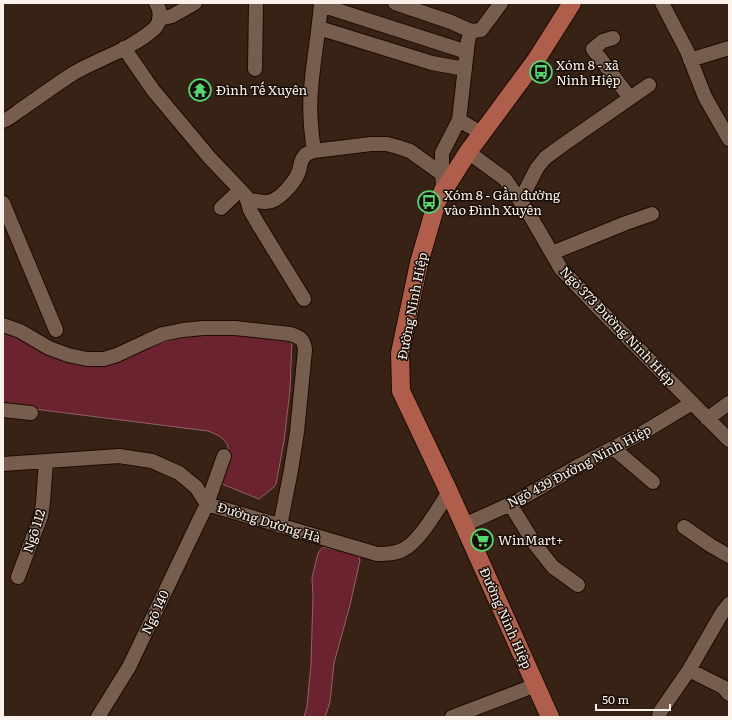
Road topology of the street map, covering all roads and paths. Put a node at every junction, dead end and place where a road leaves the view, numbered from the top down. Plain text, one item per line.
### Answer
1 (156, 3) edge
2 (195, 3) edge
3 (395, 3) edge
4 (501, 3) edge
5 (572, 3) edge
6 (662, 3) edge
7 (321, 4) edge
8 (254, 5) edge
9 (159, 19) junction
10 (319, 28) junction
11 (471, 31) junction
12 (613, 38) dead end
13 (124, 48) junction
14 (729, 48) edge
15 (467, 52) junction
16 (690, 60) junction
17 (256, 69) dead end
18 (465, 69) junction
19 (649, 85) dead end
20 (630, 98) junction
21 (459, 120) junction
22 (3, 121) edge
23 (481, 133) junction
24 (729, 139) edge
25 (468, 152) junction
26 (310, 153) junction
27 (442, 174) junction
28 (244, 195) junction
29 (437, 201) junction
30 (520, 201) junction
31 (3, 203) edge
32 (220, 208) dead end
33 (652, 214) dead end
34 (552, 253) junction
35 (304, 299) dead end
36 (3, 325) edge
37 (56, 330) dead end
38 (692, 403) junction
39 (729, 403) edge
40 (3, 410) edge
41 (31, 413) dead end
42 (707, 419) junction
43 (729, 440) edge
44 (613, 448) junction
45 (224, 456) dead end
46 (46, 461) junction
47 (3, 464) edge
48 (653, 482) dead end
49 (449, 492) junction
50 (207, 504) junction
51 (510, 504) junction
52 (464, 525) junction
53 (280, 526) junction
54 (684, 527) dead end
55 (729, 556) edge
56 (18, 577) dead end
57 (578, 585) dead end
58 (729, 604) edge
59 (689, 670) junction
60 (536, 685) junction
61 (729, 694) edge
62 (98, 717) edge
63 (452, 717) edge
64 (550, 717) edge
65 (659, 717) edge

1 - 9 street
2 - 9 street
3 - 11 street
4 - 11 street
5 - 23 main road, Đường Ninh Hiệp
6 - 16 street
7 - 10 street
7 - 15 street
8 - 17 street
9 - 13 street
10 - 18 street
10 - 26 street
11 - 15 street
12 - 20 street
13 - 22 street
13 - 28 street
14 - 16 street
15 - 18 street
16 - 24 street
18 - 21 street
19 - 20 street
20 - 30 street
21 - 23 street
21 - 27 street
23 - 25 main road, Đường Ninh Hiệp
25 - 29 main road, Đường Ninh Hiệp
25 - 30 street, Ngõ 373 Đường Ninh Hiệp
26 - 27 street
26 - 28 street
27 - 29 street
28 - 32 street
28 - 35 street
29 - 49 main road, Đường Ninh Hiệp
30 - 34 street, Ngõ 373 Đường Ninh Hiệp
31 - 37 street
33 - 34 street
34 - 38 street, Ngõ 373 Đường Ninh Hiệp
36 - 53 street
38 - 42 street, Ngõ 373 Đường Ninh Hiệp
38 - 44 street, Ngõ 439 Đường Ninh Hiệp
39 - 42 street
40 - 41 street
42 - 43 street, Ngõ 373 Đường Ninh Hiệp
44 - 48 street
44 - 51 street, Ngõ 439 Đường Ninh Hiệp
45 - 50 street, Ngõ 140
46 - 47 street, Đường Dương Hà
46 - 50 street, Đường Dương Hà
46 - 56 street, Ngõ 112
49 - 52 main road, Đường Ninh Hiệp
49 - 53 street, Đường Dương Hà
50 - 53 street, Đường Dương Hà
50 - 62 street, Ngõ 140
51 - 52 street, Ngõ 439 Đường Ninh Hiệp
51 - 57 street
52 - 60 main road, Đường Ninh Hiệp
54 - 55 street
58 - 59 street
59 - 61 street
59 - 65 street
60 - 63 street
60 - 64 main road, Đường Ninh Hiệp

